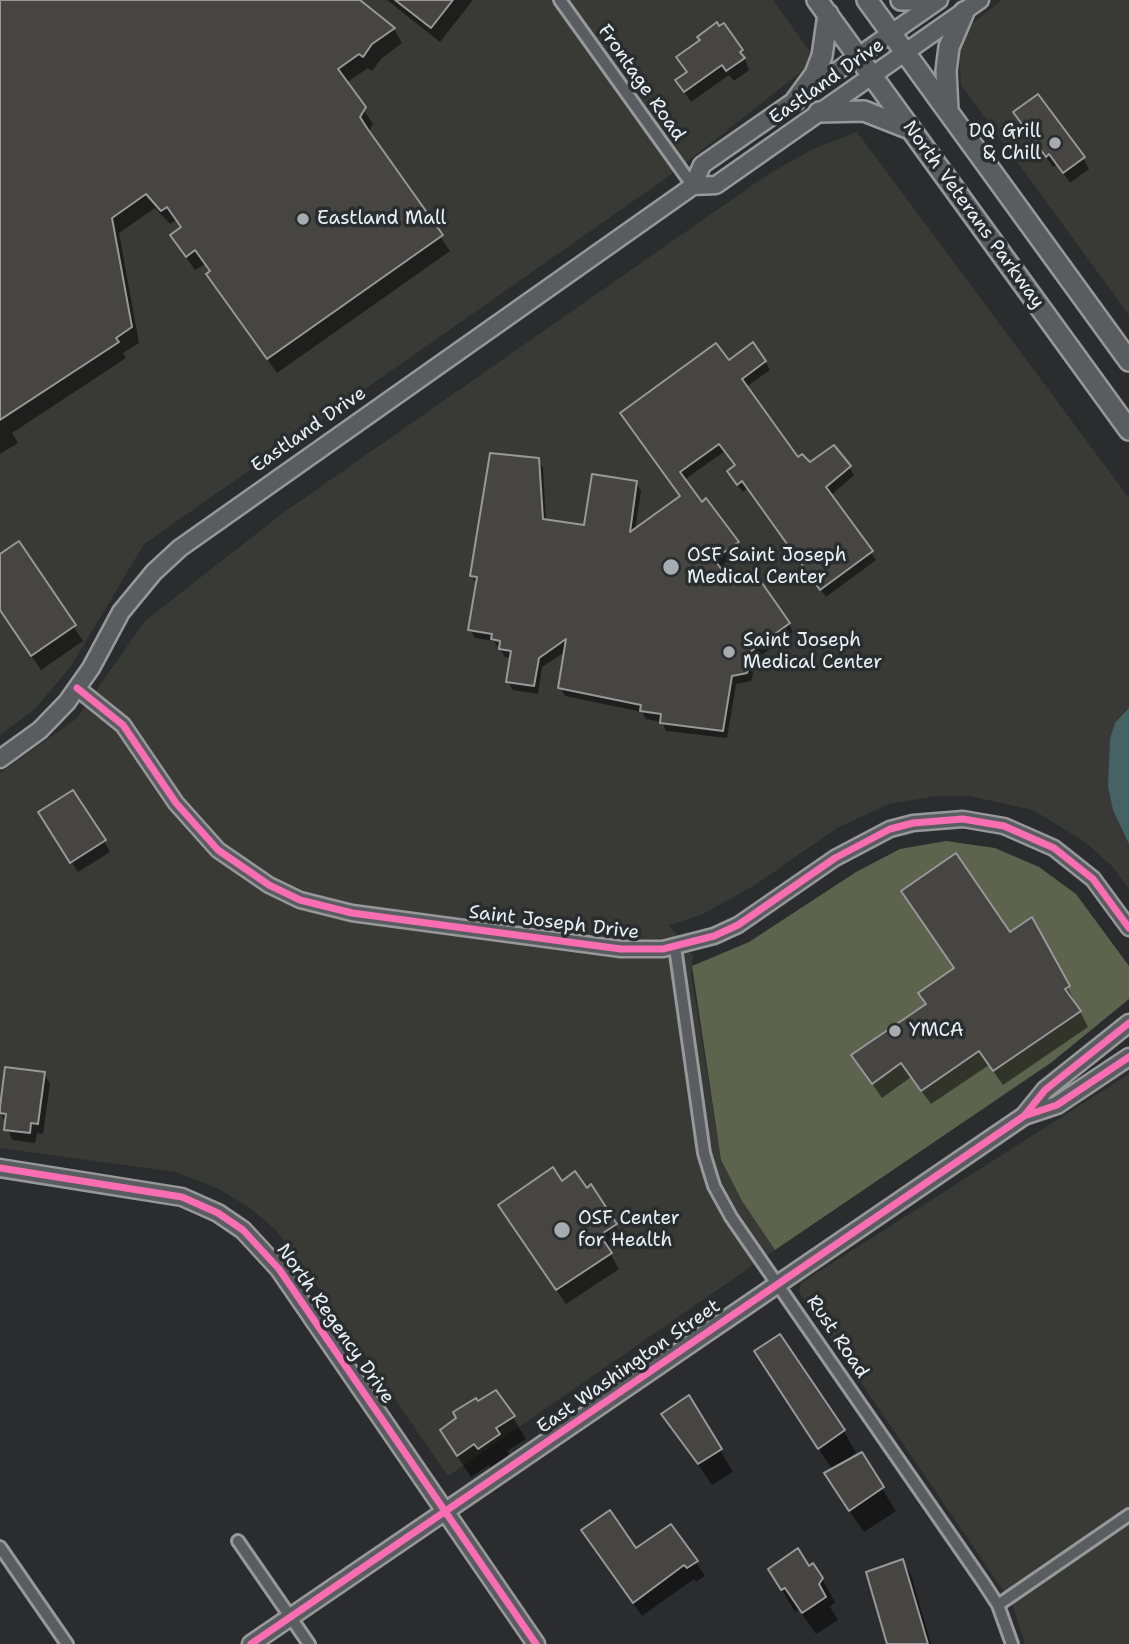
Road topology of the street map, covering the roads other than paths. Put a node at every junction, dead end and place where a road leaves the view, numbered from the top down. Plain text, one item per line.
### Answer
1 (560, 0) edge
2 (867, 0) edge
3 (901, 0) edge
4 (932, 0) edge
5 (939, 0) edge
6 (980, 0) edge
7 (822, 7) edge
8 (964, 12) junction
9 (891, 33) junction
10 (905, 53) junction
11 (858, 56) junction
12 (872, 76) junction
13 (796, 100) junction
14 (948, 110) junction
15 (819, 112) junction
16 (910, 129) junction
17 (693, 186) junction
18 (1129, 361) edge
19 (1129, 430) edge
20 (77, 688) junction
21 (0, 759) edge
22 (1129, 928) edge
23 (675, 947) junction
24 (1129, 1023) edge
25 (1129, 1057) edge
26 (1024, 1116) junction
27 (0, 1168) edge
28 (779, 1283) junction
29 (446, 1511) junction
30 (1129, 1515) edge
31 (238, 1541) dead end
32 (0, 1547) edge
33 (998, 1605) junction
34 (290, 1617) junction
35 (67, 1644) edge
36 (251, 1644) edge
37 (309, 1644) edge
38 (536, 1644) edge
39 (1012, 1644) edge

1 - 17 street, Frontage Road
2 - 9 highway
3 - 4 highway
5 - 9 main road, Eastland Drive
6 - 8 main road, Eastland Drive
7 - 11 highway, North Veterans Parkway
7 - 13 highway
8 - 10 main road, Eastland Drive
8 - 14 highway
9 - 10 highway
9 - 11 main road, Eastland Drive
10 - 12 main road, Eastland Drive
10 - 14 highway
11 - 12 highway, North Veterans Parkway
11 - 13 main road, Eastland Drive
12 - 15 main road, Eastland Drive
12 - 16 highway, North Veterans Parkway
13 - 17 main road, Eastland Drive
14 - 18 highway
15 - 16 highway
15 - 17 main road, Eastland Drive
16 - 19 highway, North Veterans Parkway
17 - 20 main road, Eastland Drive
20 - 21 main road, Eastland Drive
20 - 23 street, Saint Joseph Drive
22 - 23 street, Saint Joseph Drive
23 - 28 street, Rust Road
24 - 26 main road, East Washington Street
25 - 26 main road, East Washington Street
26 - 28 main road, East Washington Street
27 - 29 main road, North Regency Drive
28 - 29 main road, East Washington Street
28 - 33 street, Rust Road
29 - 34 main road, East Washington Street
29 - 38 main road, North Regency Drive
30 - 33 street
31 - 34 street
32 - 35 street
33 - 39 street, Rust Road
34 - 36 main road, East Washington Street
34 - 37 street

